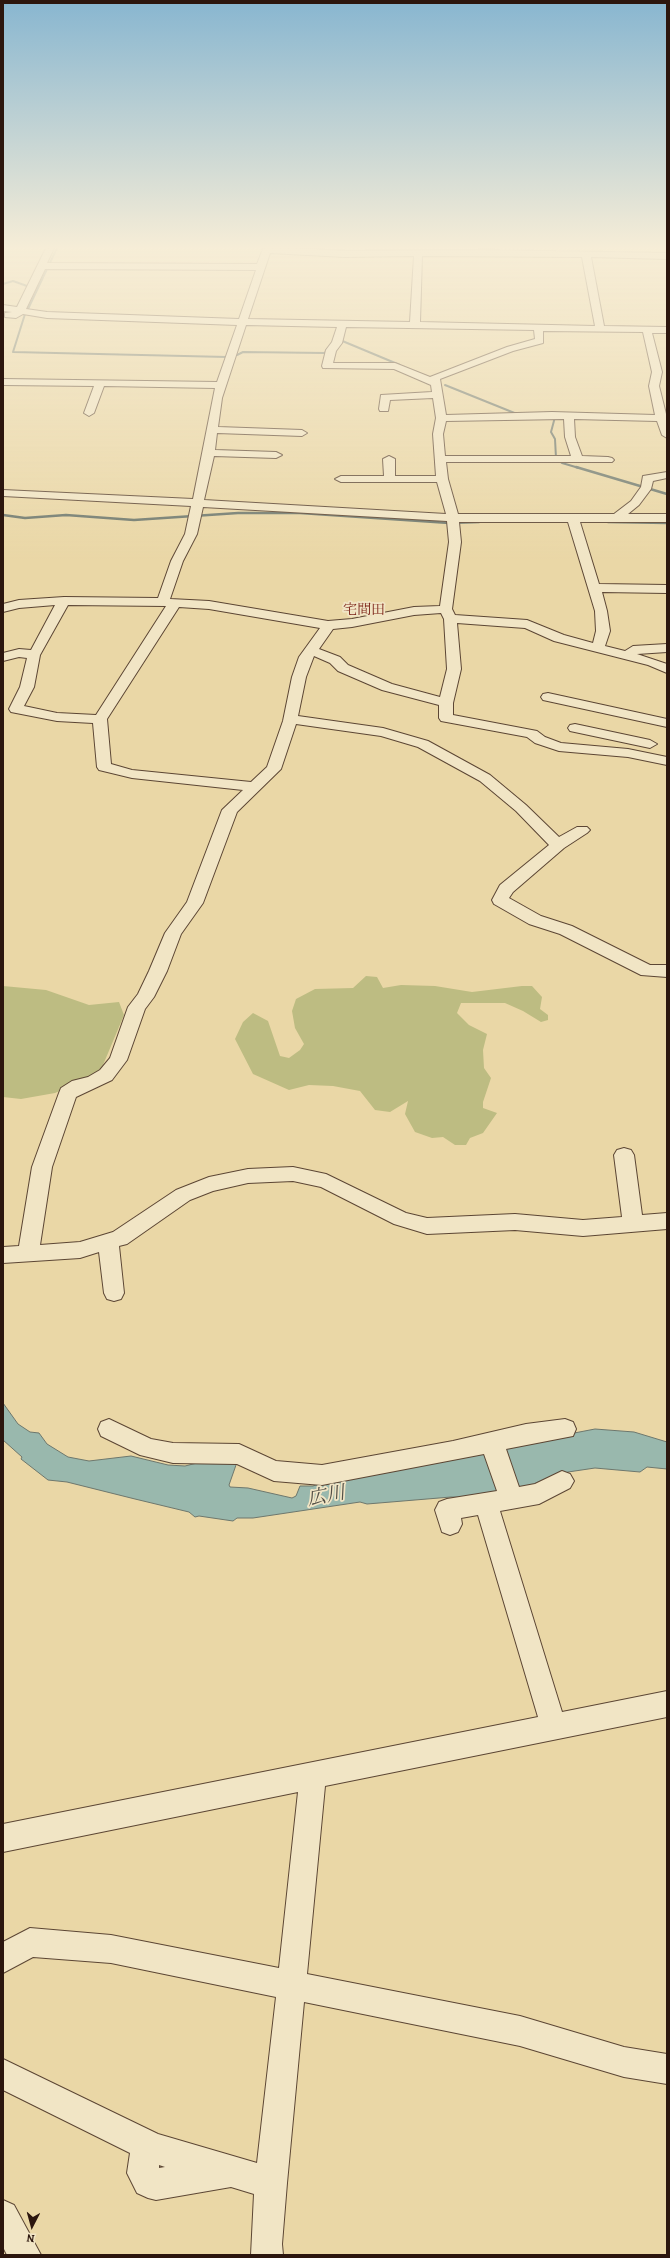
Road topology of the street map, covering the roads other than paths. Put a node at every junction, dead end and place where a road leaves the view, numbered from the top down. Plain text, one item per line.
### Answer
1 (233, 351) edge
2 (331, 351) edge
3 (506, 351) edge
4 (652, 351) edge
5 (3, 382) edge
6 (435, 383) junction
7 (100, 384) junction
8 (222, 385) junction
9 (437, 395) junction
10 (591, 403) dead end
11 (662, 404) edge
12 (384, 409) dead end
13 (89, 413) dead end
14 (569, 416) junction
15 (592, 417) junction
16 (441, 418) junction
17 (662, 418) junction
18 (269, 424) dead end
19 (213, 426) junction
20 (296, 434) dead end
21 (667, 435) edge
22 (208, 453) junction
23 (276, 455) dead end
24 (389, 459) dead end
25 (440, 459) junction
26 (578, 459) junction
27 (608, 460) dead end
28 (349, 467) dead end
29 (667, 475) edge
30 (442, 479) junction
31 (390, 480) junction
32 (3, 493) edge
33 (196, 503) junction
34 (573, 518) junction
35 (617, 518) junction
36 (667, 518) edge
37 (453, 521) junction
38 (594, 588) junction
39 (667, 590) edge
40 (64, 601) junction
41 (169, 603) junction
42 (3, 608) edge
43 (448, 614) junction
44 (328, 625) junction
45 (598, 647) junction
46 (667, 648) edge
47 (310, 650) junction
48 (34, 654) junction
49 (628, 655) junction
50 (3, 657) edge
51 (667, 669) edge
52 (548, 697) dead end
53 (446, 703) junction
54 (100, 719) junction
55 (291, 719) junction
56 (667, 723) edge
57 (575, 728) dead end
58 (665, 754) edge
59 (256, 787) junction
60 (582, 830) dead end
61 (558, 845) junction
62 (667, 971) edge
63 (624, 1155) dead end
64 (667, 1221) edge
65 (633, 1225) junction
66 (108, 1241) junction
67 (28, 1254) junction
68 (3, 1255) edge
69 (114, 1293) dead end
70 (109, 1429) dead end
71 (565, 1429) dead end
72 (492, 1442) junction
73 (562, 1481) dead end
74 (511, 1499) junction
75 (486, 1504) junction
76 (450, 1524) dead end
77 (667, 1704) edge
78 (554, 1727) junction
79 (313, 1776) junction
80 (3, 1838) edge
81 (3, 1959) edge
82 (291, 1985) junction
83 (667, 2070) edge
84 (3, 2074) edge
85 (272, 2183) junction
86 (3, 2216) edge
87 (25, 2255) edge
88 (267, 2255) edge

1 - 8 street
2 - 6 street
3 - 6 street
4 - 11 street
5 - 7 street
6 - 9 street
7 - 8 street
7 - 13 street
8 - 19 street
9 - 12 street
9 - 16 street
10 - 15 street
11 - 17 street
14 - 15 street
14 - 16 street
14 - 26 street
15 - 17 street
16 - 25 street
17 - 21 street
18 - 19 street
19 - 20 street
19 - 22 street
22 - 23 street
22 - 33 street
24 - 31 street
25 - 26 street
25 - 30 street
26 - 27 street
28 - 31 street
29 - 35 street
30 - 31 street
30 - 37 street
32 - 33 street
33 - 37 street
33 - 41 street
34 - 35 street
34 - 37 street
34 - 38 street
35 - 36 street
37 - 43 street
38 - 39 street
38 - 45 street
40 - 41 street
40 - 42 street
40 - 48 street
41 - 44 street
41 - 54 street
43 - 44 street
43 - 45 street
43 - 53 street
44 - 47 street
45 - 49 street
46 - 49 street
47 - 53 street
47 - 55 street
48 - 50 street
48 - 54 street
49 - 51 street
52 - 56 street
53 - 58 street
54 - 59 street
55 - 59 street
55 - 61 street
57 - 58 street
59 - 67 street
60 - 61 street
61 - 62 street
63 - 65 street
64 - 65 street
65 - 66 street
66 - 67 street
66 - 69 street
67 - 68 street
70 - 72 street
71 - 72 street
72 - 74 street
73 - 74 street
74 - 75 street
75 - 76 street
75 - 78 street
77 - 78 street
78 - 79 street
79 - 80 street
79 - 82 street
81 - 82 street
82 - 83 street
82 - 85 street
84 - 85 street
85 - 88 street
86 - 87 street

